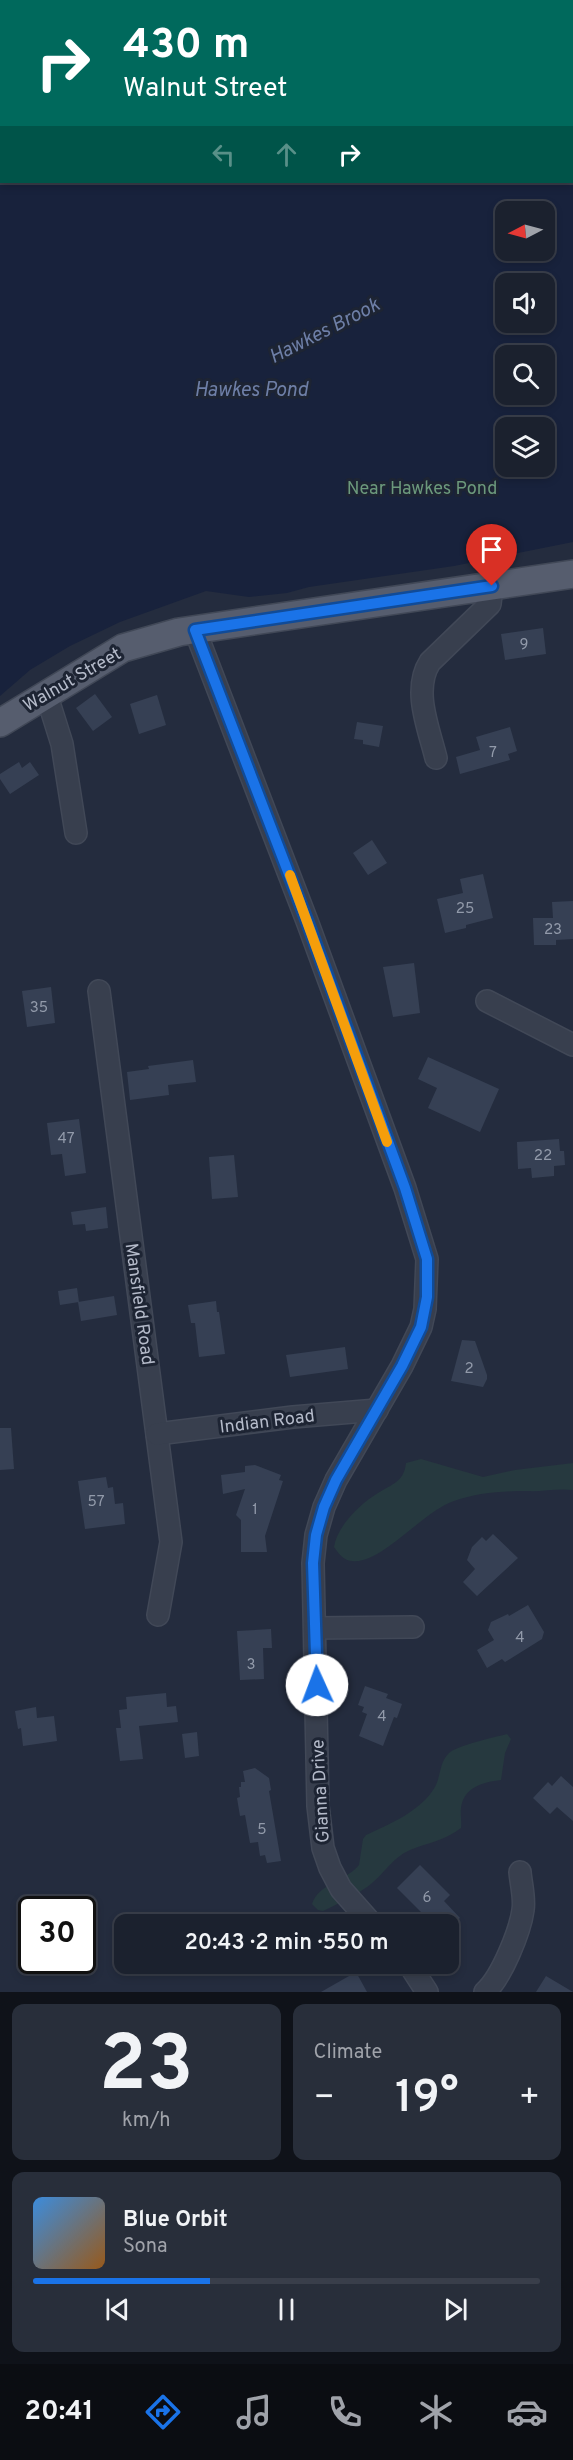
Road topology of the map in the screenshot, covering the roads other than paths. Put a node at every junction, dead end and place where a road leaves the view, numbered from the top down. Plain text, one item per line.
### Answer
1 (573, 574) edge
2 (492, 586) junction
3 (195, 630) junction
4 (46, 693) junction
5 (0, 723) edge
6 (436, 758) dead end
7 (76, 833) dead end
8 (99, 991) dead end
9 (487, 1001) dead end
10 (573, 1045) edge
11 (377, 1410) junction
12 (157, 1434) junction
13 (158, 1615) dead end
14 (413, 1627) dead end
15 (315, 1628) junction
16 (520, 1872) dead end
17 (363, 1914) edge
18 (415, 1974) edge
19 (427, 1992) edge
20 (485, 1992) edge

1 - 2 main road, Walnut Street
2 - 3 main road, Walnut Street
2 - 6 street
3 - 4 main road, Walnut Street
3 - 11 street, Gianna Drive
4 - 5 main road, Walnut Street
4 - 7 street
8 - 12 street, Mansfield Road
9 - 10 street
11 - 12 street, Indian Road
11 - 15 street, Gianna Drive
12 - 13 street, Mansfield Road
14 - 15 street
15 - 17 street, Gianna Drive
16 - 20 street
18 - 19 street

